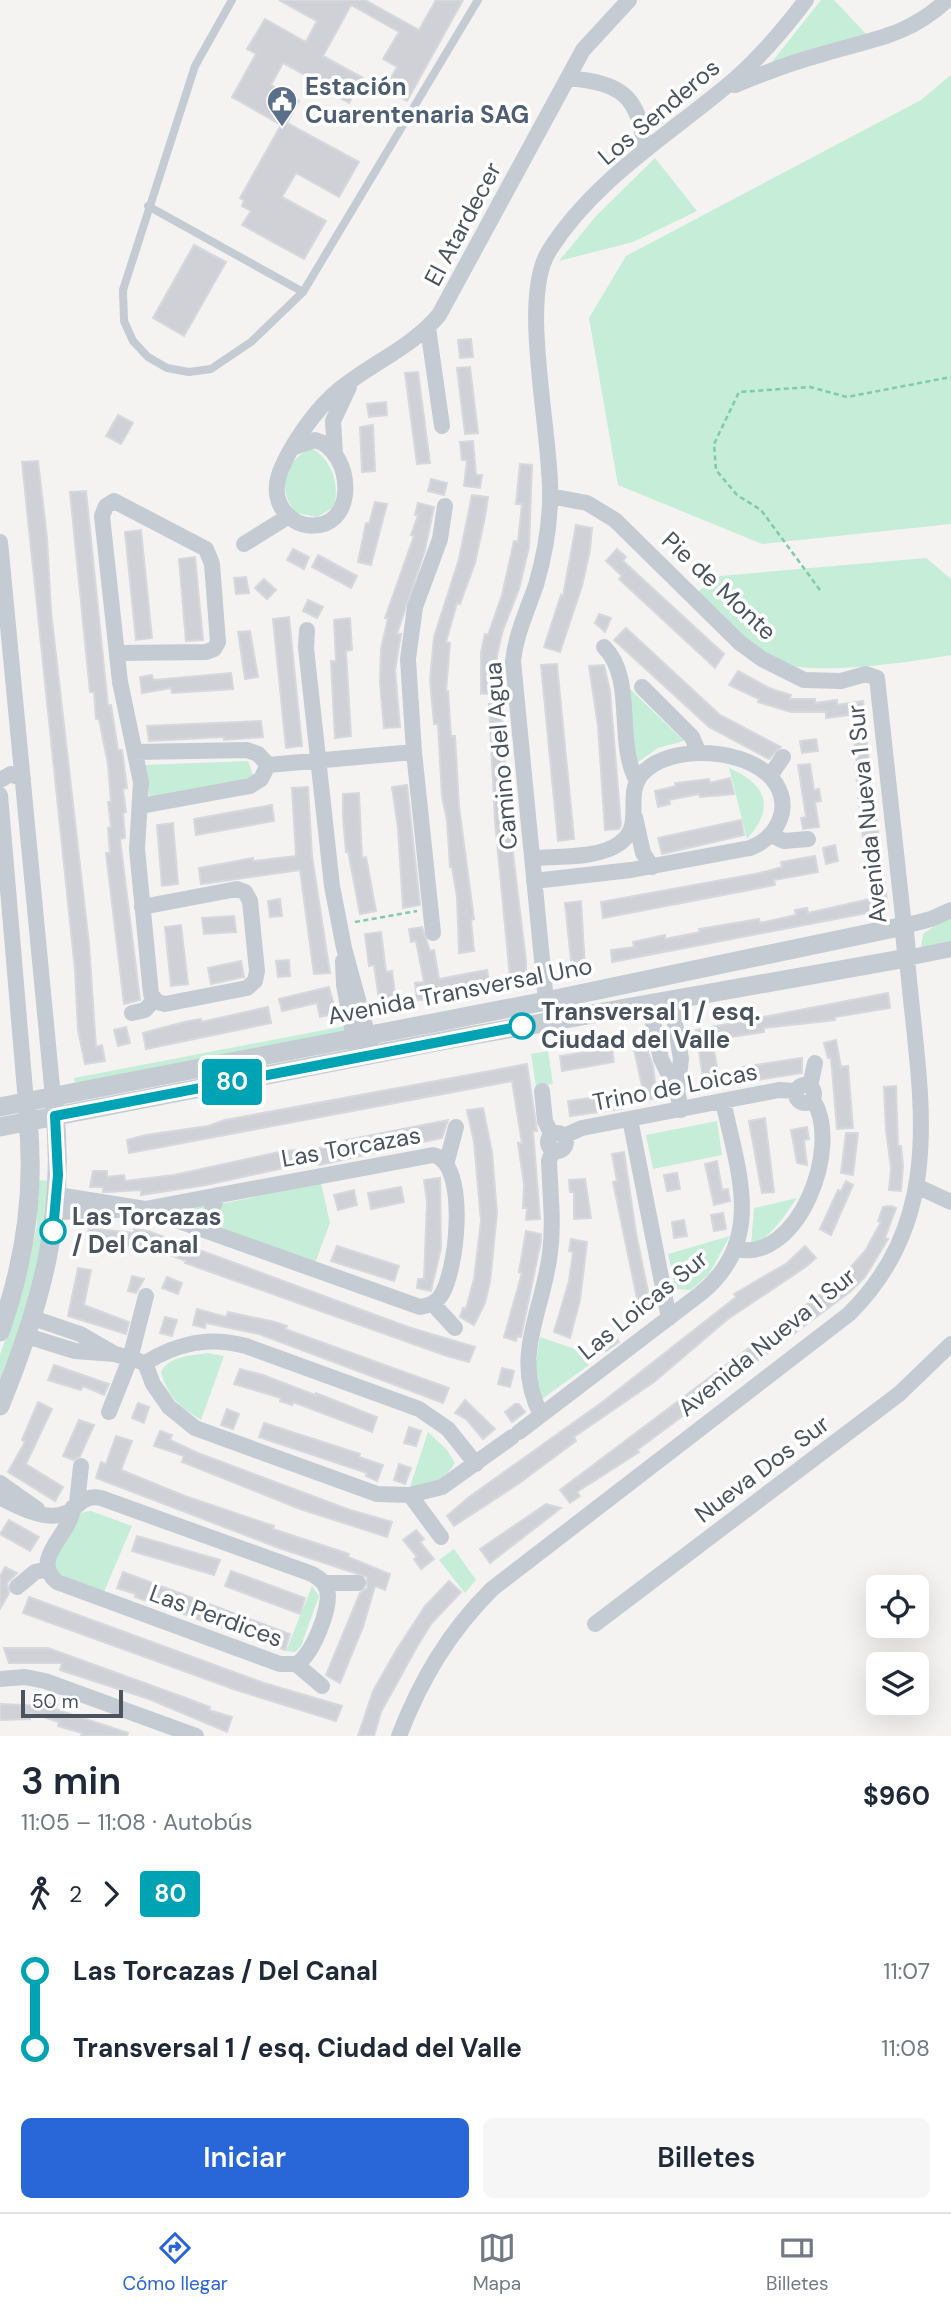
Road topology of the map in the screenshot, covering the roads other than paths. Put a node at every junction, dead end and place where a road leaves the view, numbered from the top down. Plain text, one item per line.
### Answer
1 (232, 0) edge
2 (478, 0) edge
3 (629, 0) edge
4 (806, 0) edge
5 (947, 0) edge
6 (568, 78) junction
7 (720, 91) junction
8 (645, 149) junction
9 (148, 206) junction
10 (543, 262) joint
11 (303, 292) junction
12 (428, 328) junction
13 (357, 377) junction
14 (442, 426) dead end
15 (292, 448) junction
16 (336, 458) junction
17 (550, 496) junction
18 (445, 506) dead end
19 (289, 516) junction
20 (0, 542) edge
21 (244, 544) dead end
22 (307, 630) dead end
23 (604, 647) dead end
24 (117, 653) junction
25 (866, 674) joint
26 (642, 687) dead end
27 (135, 752) junction
28 (414, 752) junction
29 (699, 752) junction
30 (783, 757) dead end
31 (318, 761) junction
32 (268, 765) junction
33 (769, 776) junction
34 (23, 779) junction
35 (0, 780) edge
36 (637, 780) junction
37 (0, 795) edge
38 (141, 806) junction
39 (635, 817) junction
40 (771, 835) junction
41 (808, 839) dead end
42 (617, 845) junction
43 (532, 858) junction
44 (652, 867) junction
45 (631, 870) junction
46 (534, 881) junction
47 (142, 907) junction
48 (951, 910) edge
49 (904, 926) junction
50 (433, 933) dead end
51 (843, 939) junction
52 (951, 949) edge
53 (907, 958) junction
54 (734, 962) junction
55 (847, 968) junction
56 (611, 986) junction
57 (738, 988) junction
58 (154, 1000) junction
59 (671, 1000) junction
60 (546, 1001) junction
61 (649, 1004) junction
62 (615, 1011) junction
63 (132, 1013) dead end
64 (363, 1047) junction
65 (815, 1063) dead end
66 (542, 1091) dead end
67 (677, 1091) junction
68 (806, 1092) junction
69 (26, 1101) junction
70 (723, 1101) junction
71 (54, 1106) junction
72 (0, 1107) edge
73 (681, 1110) junction
74 (630, 1119) junction
75 (29, 1122) junction
76 (0, 1127) edge
77 (456, 1127) dead end
78 (556, 1140) junction
79 (447, 1161) junction
80 (32, 1175) junction
81 (923, 1189) junction
82 (58, 1194) junction
83 (218, 1195) junction
84 (951, 1202) edge
85 (145, 1209) junction
86 (215, 1234) junction
87 (736, 1250) junction
88 (146, 1296) dead end
89 (433, 1304) junction
90 (669, 1318) junction
91 (30, 1327) junction
92 (455, 1328) dead end
93 (0, 1332) edge
94 (951, 1344) edge
95 (130, 1359) junction
96 (0, 1406) edge
97 (109, 1412) dead end
98 (541, 1415) junction
99 (476, 1464) junction
100 (81, 1466) dead end
101 (0, 1483) edge
102 (410, 1495) junction
103 (0, 1497) edge
104 (75, 1505) junction
105 (46, 1514) junction
106 (441, 1536) dead end
107 (54, 1545) junction
108 (48, 1569) junction
109 (324, 1583) junction
110 (358, 1583) dead end
111 (17, 1587) dead end
112 (595, 1624) dead end
113 (296, 1664) junction
114 (0, 1679) edge
115 (322, 1686) dead end
116 (196, 1736) edge
117 (400, 1736) edge

1 - 9 lane
2 - 11 lane
3 - 6 street, El Atardecer
4 - 7 street, Los Senderos
5 - 7 street
6 - 8 street
6 - 12 street, El Atardecer
7 - 8 street, Los Senderos
8 - 10 street, Los Senderos
9 - 11 lane
9 - 11 lane
10 - 17 street, Camino del Agua
12 - 13 street, El Atardecer
12 - 14 street
13 - 15 street, El Atardecer
13 - 16 street, El Atardecer
15 - 16 street
15 - 19 street, El Atardecer
16 - 19 street, El Atardecer
17 - 25 street, Pie de Monte
17 - 43 street, Camino del Agua
18 - 28 street
19 - 21 street
20 - 34 street
22 - 31 street
23 - 36 street
24 - 24 street
24 - 27 street
25 - 49 street, Avenida Nueva 1 Sur
26 - 29 street
27 - 32 street
27 - 38 street
28 - 31 street
28 - 50 street
29 - 33 street
29 - 36 street
30 - 33 street
31 - 32 street
31 - 64 street
32 - 38 street
33 - 40 street
34 - 35 street
34 - 71 street
36 - 39 street
37 - 69 street
38 - 47 street
39 - 42 street
39 - 44 street
40 - 41 street
40 - 44 street
42 - 43 street
42 - 45 street
43 - 46 street, Camino del Agua
44 - 45 street
45 - 46 street
46 - 60 street, Camino del Agua
47 - 58 street
47 - 58 street
48 - 49 street
49 - 51 street, Avenida Transversal Uno
49 - 53 street, Avenida Nueva 1 Sur
51 - 54 street, Avenida Transversal Uno
51 - 55 street
52 - 53 street
53 - 55 street, Avenida Transversal Uno
53 - 81 street, Avenida Nueva 1 Sur
54 - 56 street, Avenida Transversal Uno
54 - 57 street
55 - 57 street, Avenida Transversal Uno
56 - 60 street, Avenida Transversal Uno
56 - 62 street
57 - 59 street, Avenida Transversal Uno
58 - 63 street
59 - 61 street, Avenida Transversal Uno
59 - 67 street
60 - 64 street, Avenida Transversal Uno
61 - 62 street, Avenida Transversal Uno
61 - 67 street
62 - 64 street, Avenida Transversal Uno
64 - 71 street, Avenida Transversal Uno
65 - 68 street
66 - 78 street
67 - 73 street
68 - 70 street, Trino de Loicas
68 - 87 street
69 - 71 street, Avenida Transversal Uno
69 - 72 street, Avenida Transversal Uno
69 - 75 street
70 - 73 street, Trino de Loicas
70 - 87 street, Las Loicas Sur
71 - 75 street, Avenida Transversal Uno
71 - 82 street
73 - 74 street, Trino de Loicas
74 - 78 street, Trino de Loicas
74 - 90 street
75 - 76 street, Avenida Transversal Uno
75 - 80 street
77 - 79 street
78 - 98 street
79 - 83 street, Las Torcazas
79 - 89 street, Las Torcazas
80 - 82 street
80 - 93 street
81 - 84 street
81 - 117 street, Avenida Nueva 1 Sur
82 - 85 street, Las Torcazas
82 - 91 street
83 - 85 street, Las Torcazas
83 - 86 street
85 - 86 street, Las Torcazas
86 - 89 street, Las Torcazas
87 - 90 street, Las Loicas Sur
88 - 95 street
89 - 92 street
90 - 98 street, Las Loicas Sur
91 - 95 street
91 - 96 street
94 - 112 street, Nueva Dos Sur
95 - 97 street
95 - 99 street
95 - 102 street, Las Loicas Sur
98 - 99 street, Las Loicas Sur
99 - 102 street, Las Loicas Sur
100 - 104 street
101 - 105 street
102 - 106 street
103 - 105 street
104 - 105 street
104 - 107 street
104 - 109 street
105 - 107 street
107 - 108 street
108 - 111 street
108 - 113 street, Las Perdices
109 - 110 street
109 - 113 street, Las Perdices
113 - 115 street
114 - 116 street

